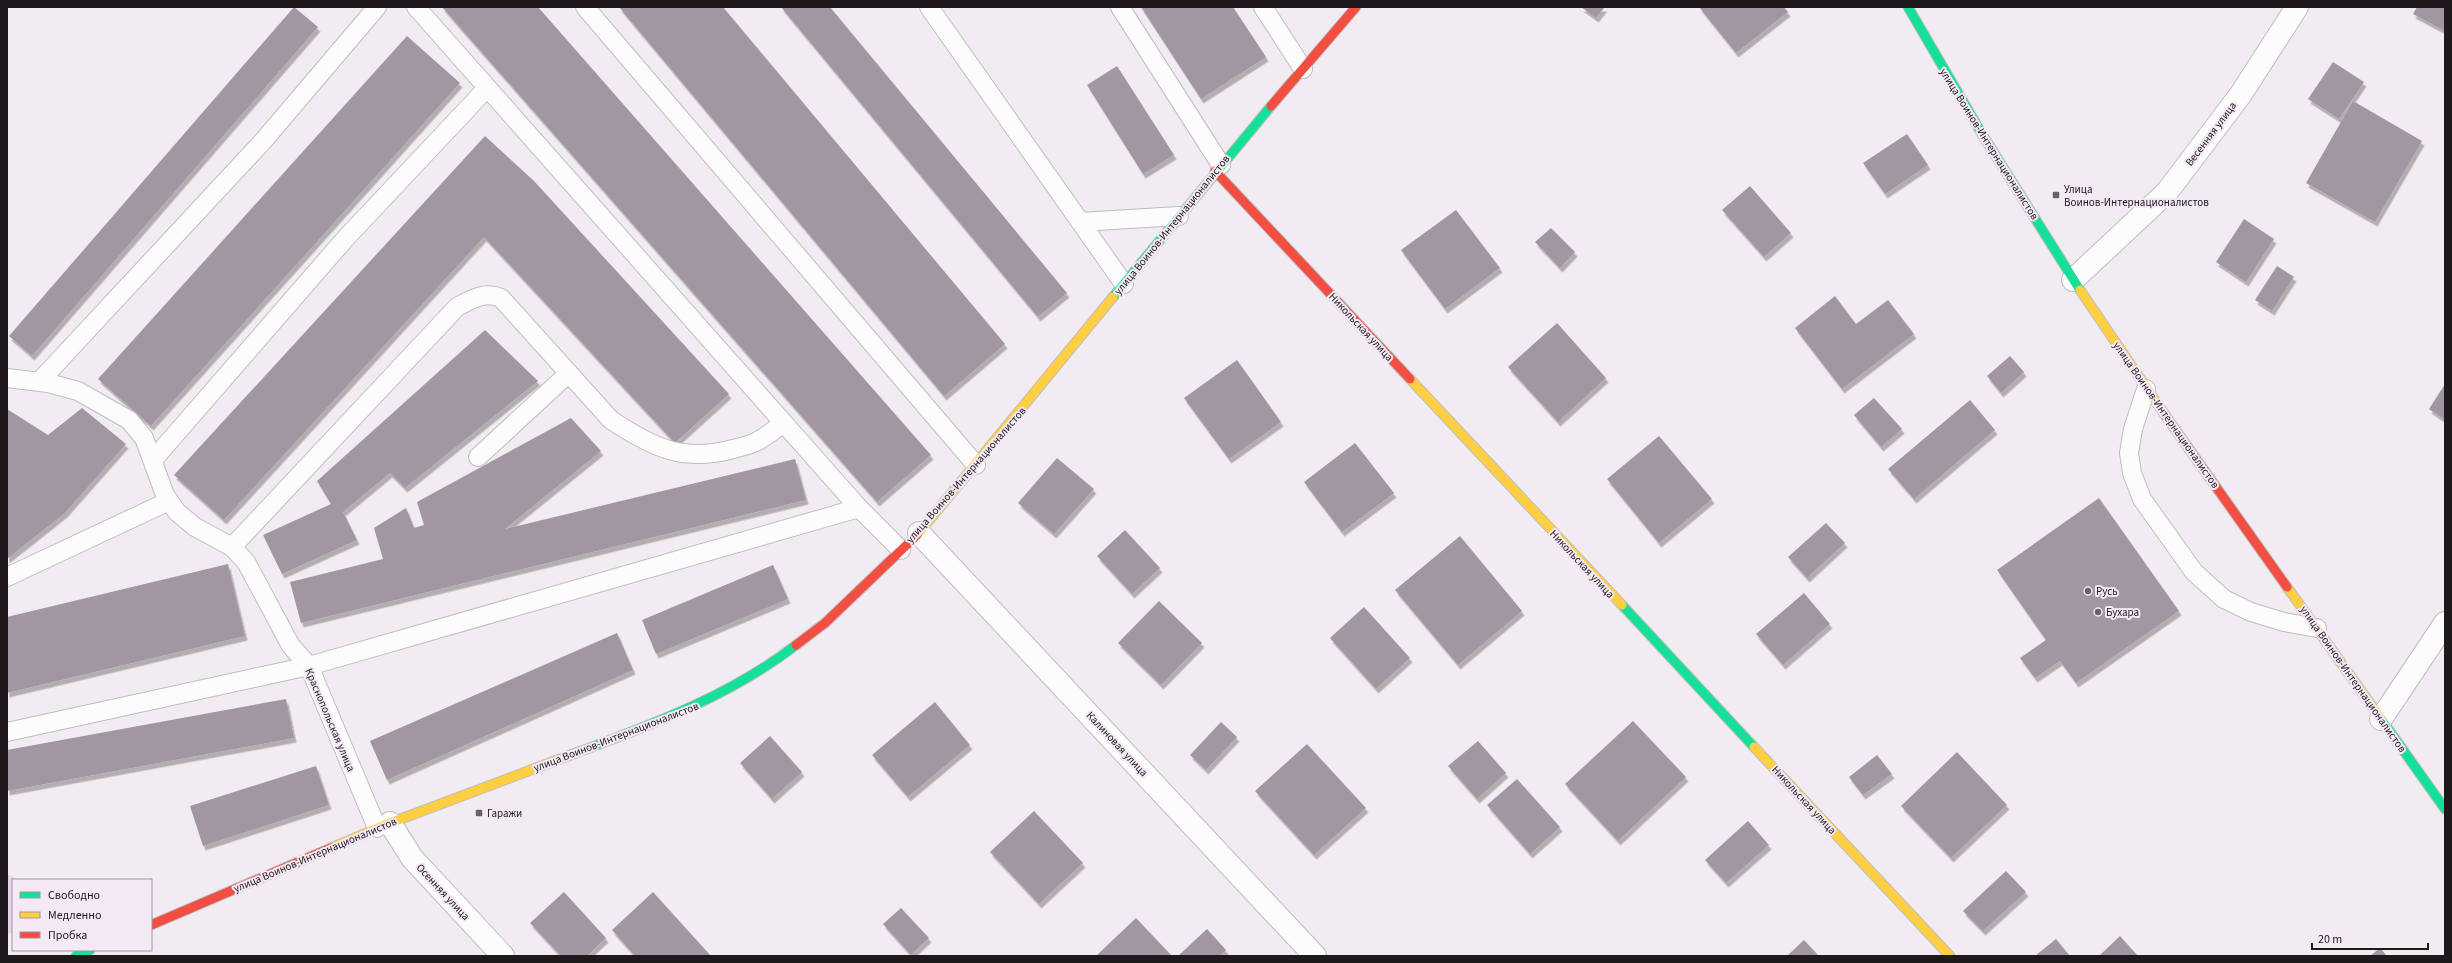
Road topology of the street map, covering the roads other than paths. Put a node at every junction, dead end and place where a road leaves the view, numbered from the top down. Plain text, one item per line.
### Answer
1 (377, 7) edge
2 (416, 7) edge
3 (585, 7) edge
4 (929, 7) edge
5 (1120, 7) edge
6 (1263, 7) edge
7 (1356, 7) edge
8 (1908, 7) edge
9 (2297, 7) edge
10 (1303, 69) junction
11 (488, 88) junction
12 (1218, 168) junction
13 (1179, 216) junction
14 (1080, 222) junction
15 (2073, 280) junction
16 (1124, 284) junction
17 (569, 373) junction
18 (7, 378) edge
19 (39, 382) junction
20 (2146, 389) junction
21 (784, 423) junction
22 (478, 457) dead end
23 (153, 460) junction
24 (976, 465) junction
25 (169, 501) junction
26 (859, 508) junction
27 (919, 533) junction
28 (232, 547) junction
29 (901, 550) junction
30 (7, 577) edge
31 (2445, 623) edge
32 (2317, 628) junction
33 (309, 666) junction
34 (2381, 719) junction
35 (7, 732) edge
36 (2445, 809) edge
37 (383, 826) junction
38 (152, 925) edge
39 (88, 951) edge
40 (76, 956) edge
41 (503, 956) edge
42 (1315, 956) edge
43 (1950, 956) edge

1 - 19 lane
2 - 11 lane
3 - 24 lane
4 - 14 lane
5 - 12 lane
6 - 10 lane
7 - 10 street, улица Воинов-Интернационалистов
8 - 15 street, улица Воинов-Интернационалистов
9 - 15 street, Весенняя улица
10 - 12 street, улица Воинов-Интернационалистов
11 - 21 lane
11 - 23 lane
12 - 13 street, улица Воинов-Интернационалистов
12 - 43 street, Никольская улица
13 - 14 lane
13 - 16 street, улица Воинов-Интернационалистов
14 - 16 lane
15 - 20 street, улица Воинов-Интернационалистов
16 - 24 street, улица Воинов-Интернационалистов
17 - 21 lane
17 - 22 lane
17 - 28 lane
18 - 19 lane, Краснопольская улица
19 - 23 lane, Краснопольская улица
20 - 32 street, улица Воинов-Интернационалистов
20 - 32 lane
21 - 26 lane
23 - 25 lane, Краснопольская улица
24 - 27 street, улица Воинов-Интернационалистов
25 - 28 lane, Краснопольская улица
25 - 30 lane
26 - 29 lane
26 - 33 lane
27 - 29 street, улица Воинов-Интернационалистов
27 - 42 street, Калиновая улица
28 - 33 lane, Краснопольская улица
29 - 37 street, улица Воинов-Интернационалистов
31 - 34 street
32 - 34 street, улица Воинов-Интернационалистов
33 - 35 lane
33 - 37 lane, Краснопольская улица
34 - 36 street, улица Воинов-Интернационалистов
37 - 38 street, улица Воинов-Интернационалистов
37 - 41 street, Осенняя улица
39 - 40 street

